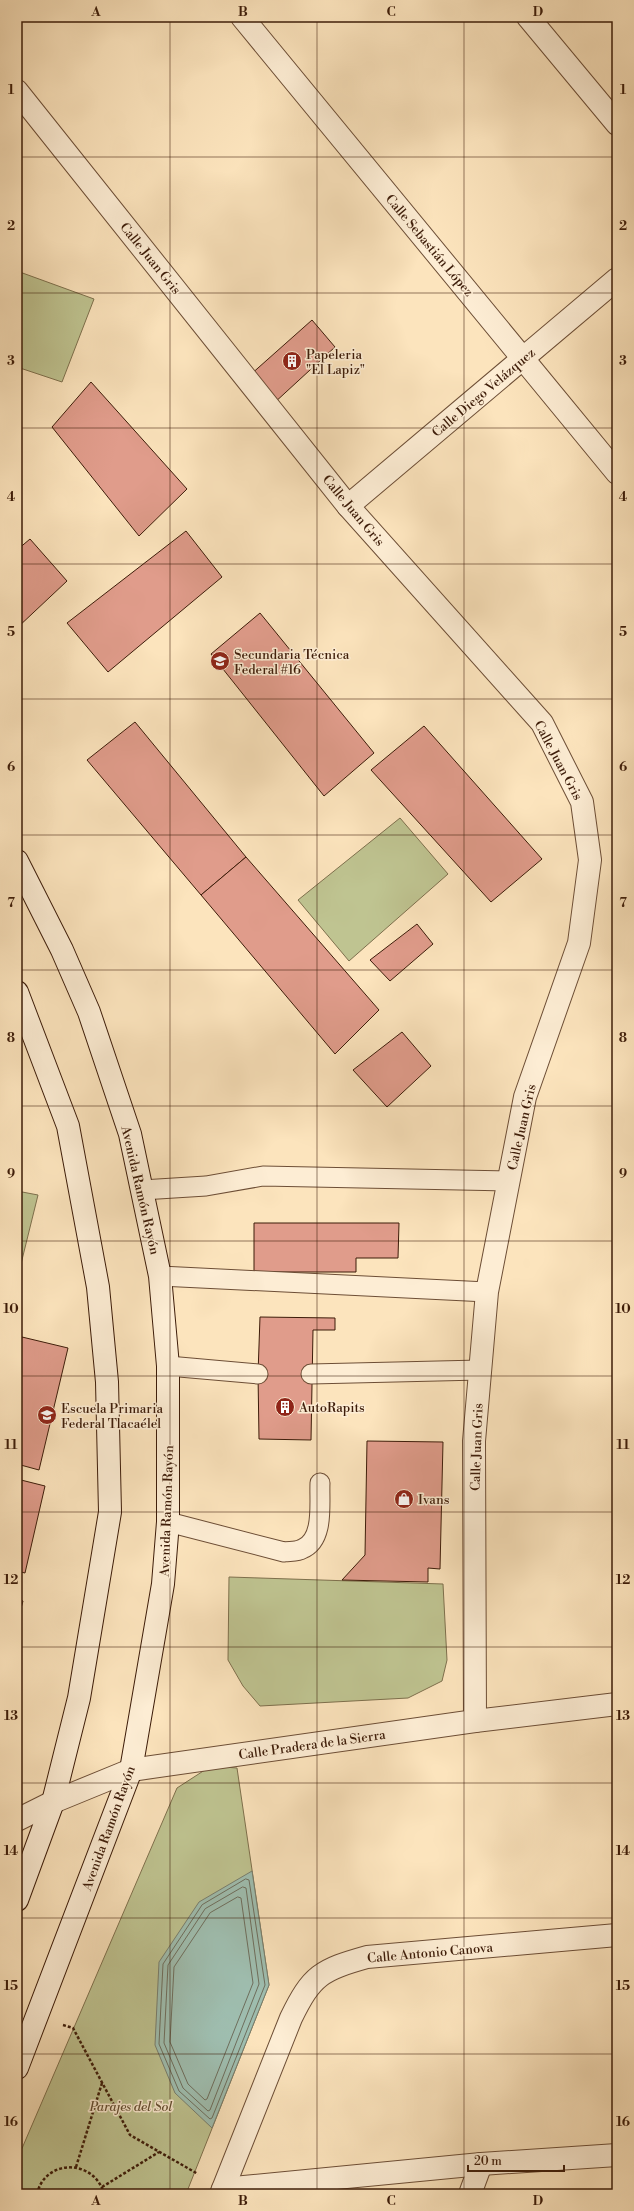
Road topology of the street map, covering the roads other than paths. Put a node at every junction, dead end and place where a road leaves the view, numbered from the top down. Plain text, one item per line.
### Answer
1 (242, 17) edge
2 (528, 17) edge
3 (17, 91) edge
4 (617, 124) edge
5 (617, 279) edge
6 (523, 358) junction
7 (617, 473) edge
8 (348, 506) junction
9 (17, 860) edge
10 (19, 998) edge
11 (509, 1181) junction
12 (142, 1190) junction
13 (160, 1276) junction
14 (487, 1292) junction
15 (168, 1366) junction
16 (480, 1370) junction
17 (258, 1374) dead end
18 (311, 1374) dead end
19 (320, 1483) dead end
20 (168, 1522) junction
21 (617, 1704) edge
22 (475, 1721) junction
23 (132, 1770) junction
24 (53, 1802) junction
25 (17, 1820) edge
26 (17, 1900) edge
27 (617, 1935) edge
28 (17, 2068) edge
29 (617, 2155) edge
30 (481, 2164) junction
31 (223, 2189) edge
32 (470, 2194) edge

1 - 6 street, Calle Sebastián López
2 - 4 street
3 - 8 street, Calle Juan Gris
5 - 6 street, Calle Diego Velázquez
6 - 7 street, Calle Sebastián López
6 - 8 street, Calle Diego Velázquez
8 - 11 street, Calle Juan Gris
9 - 12 street, Avenida Ramón Rayón
10 - 24 street
11 - 12 lane
11 - 14 street, Calle Juan Gris
12 - 13 street, Avenida Ramón Rayón
13 - 14 lane
13 - 15 street, Avenida Ramón Rayón
14 - 16 street, Calle Juan Gris
15 - 17 lane
15 - 20 street, Avenida Ramón Rayón
16 - 18 lane
16 - 22 street, Calle Juan Gris
19 - 20 lane
20 - 23 street, Avenida Ramón Rayón
21 - 22 street, Calle Pradera de la Sierra
22 - 23 street, Calle Pradera de la Sierra
23 - 24 street, Calle Pradera de la Sierra
23 - 28 street, Avenida Ramón Rayón
24 - 25 street, Calle Pradera de la Sierra
24 - 26 street
27 - 31 street, Calle Antonio Canova
29 - 30 street
30 - 31 street
30 - 32 street

